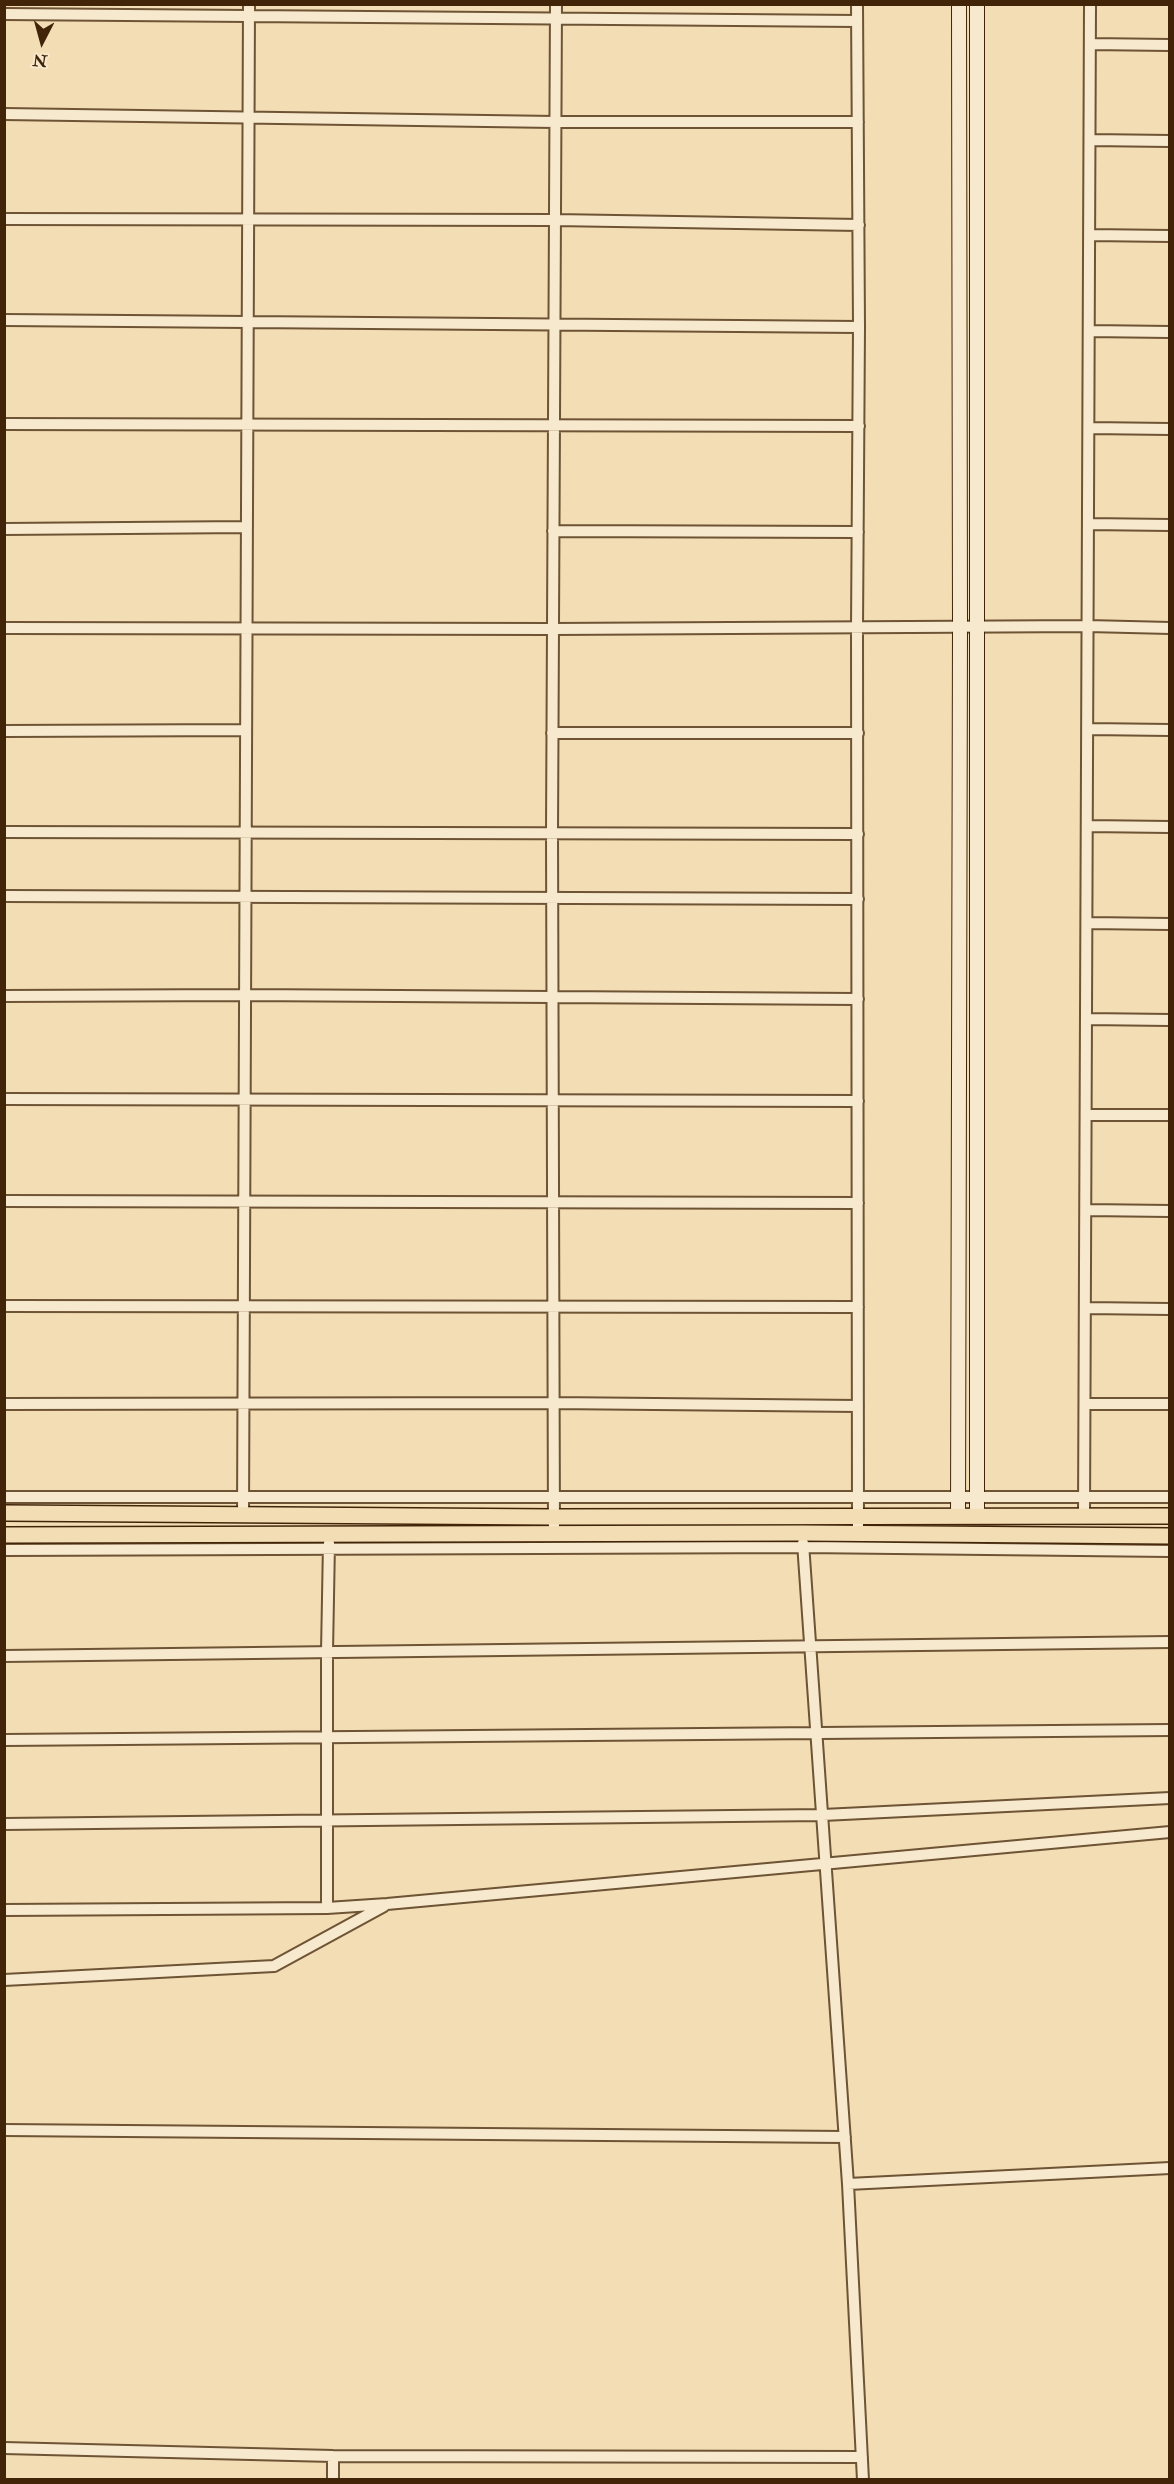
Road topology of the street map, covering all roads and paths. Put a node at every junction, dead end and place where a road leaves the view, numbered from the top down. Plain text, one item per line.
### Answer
1 (556, 4) edge
2 (857, 4) edge
3 (959, 4) edge
4 (978, 4) edge
5 (1090, 4) edge
6 (249, 10) edge
7 (4, 14) edge
8 (556, 20) junction
9 (857, 21) junction
10 (1090, 44) junction
11 (1170, 45) edge
12 (4, 114) edge
13 (248, 117) junction
14 (555, 122) junction
15 (858, 122) junction
16 (1090, 140) junction
17 (1170, 141) edge
18 (4, 219) edge
19 (248, 220) junction
20 (555, 220) junction
21 (859, 225) junction
22 (1090, 235) junction
23 (1170, 236) edge
24 (4, 320) edge
25 (248, 322) junction
26 (554, 324) junction
27 (859, 327) junction
28 (1089, 331) junction
29 (1170, 332) edge
30 (4, 424) edge
31 (247, 424) junction
32 (554, 426) junction
33 (859, 426) junction
34 (1089, 428) junction
35 (1170, 429) edge
36 (1088, 524) junction
37 (1170, 525) edge
38 (247, 527) junction
39 (4, 530) edge
40 (553, 531) junction
41 (858, 532) junction
42 (1088, 626) junction
43 (960, 627) junction
44 (979, 627) junction
45 (4, 628) edge
46 (857, 628) junction
47 (1170, 628) edge
48 (246, 629) junction
49 (553, 629) junction
50 (1088, 729) junction
51 (246, 730) junction
52 (1170, 730) edge
53 (4, 731) edge
54 (552, 733) junction
55 (858, 733) junction
56 (1087, 826) junction
57 (1170, 827) edge
58 (4, 832) edge
59 (246, 832) junction
60 (552, 832) junction
61 (858, 834) junction
62 (4, 896) edge
63 (552, 896) junction
64 (245, 897) junction
65 (858, 899) junction
66 (1087, 923) junction
67 (1170, 924) edge
68 (245, 995) junction
69 (4, 996) edge
70 (552, 997) junction
71 (858, 999) junction
72 (1086, 1019) junction
73 (1170, 1020) edge
74 (4, 1099) edge
75 (553, 1099) junction
76 (244, 1100) junction
77 (858, 1101) junction
78 (1086, 1115) junction
79 (1170, 1115) edge
80 (553, 1200) junction
81 (4, 1201) edge
82 (244, 1201) junction
83 (858, 1203) junction
84 (1086, 1210) junction
85 (1170, 1211) edge
86 (4, 1306) edge
87 (244, 1306) junction
88 (553, 1306) junction
89 (858, 1307) junction
90 (1085, 1308) junction
91 (1170, 1309) edge
92 (243, 1403) junction
93 (553, 1403) junction
94 (4, 1404) edge
95 (1085, 1404) junction
96 (1170, 1404) edge
97 (858, 1406) junction
98 (4, 1497) edge
99 (243, 1497) junction
100 (553, 1497) junction
101 (858, 1497) junction
102 (958, 1497) junction
103 (977, 1497) junction
104 (1084, 1497) junction
105 (1170, 1497) edge
106 (4, 1513) edge
107 (858, 1514) junction
108 (243, 1515) junction
109 (958, 1515) junction
110 (977, 1515) junction
111 (553, 1516) junction
112 (1084, 1516) junction
113 (1170, 1516) edge
114 (858, 1533) junction
115 (554, 1534) junction
116 (4, 1535) edge
117 (1170, 1536) edge
118 (803, 1540) junction
119 (329, 1542) junction
120 (4, 1550) edge
121 (1170, 1551) edge
122 (1170, 1642) edge
123 (811, 1647) junction
124 (327, 1652) junction
125 (4, 1656) edge
126 (1170, 1730) edge
127 (817, 1732) junction
128 (326, 1736) junction
129 (4, 1740) edge
130 (1170, 1798) edge
131 (822, 1815) junction
132 (327, 1821) junction
133 (4, 1824) edge
134 (1170, 1832) edge
135 (826, 1866) junction
136 (387, 1904) junction
137 (327, 1908) junction
138 (4, 1910) edge
139 (4, 1980) edge
140 (4, 2130) edge
141 (845, 2137) junction
142 (1170, 2168) edge
143 (848, 2184) junction
144 (4, 2448) edge
145 (333, 2456) junction
146 (862, 2457) junction
147 (333, 2480) edge
148 (863, 2480) edge

1 - 8 street
2 - 9 street
3 - 43 main road
4 - 44 main road
5 - 10 street
6 - 7 street
6 - 8 street
6 - 13 street
8 - 9 street
8 - 14 street
9 - 15 street
10 - 11 street
10 - 16 street
12 - 13 street
13 - 14 street
13 - 19 street
14 - 15 street
14 - 20 street
15 - 21 street
16 - 17 street
16 - 22 street
18 - 19 street
19 - 20 street
19 - 25 street
20 - 21 street
20 - 26 street
21 - 27 street
22 - 23 street
22 - 28 street
24 - 25 street
25 - 26 street
25 - 31 street
26 - 27 street
26 - 32 street
27 - 33 street
28 - 29 street
28 - 34 street
30 - 31 street
31 - 32 street
31 - 38 street
32 - 33 street
32 - 40 street
33 - 41 street
34 - 35 street
34 - 36 street
36 - 37 street
36 - 42 street
38 - 39 street
38 - 48 street
40 - 41 street
40 - 49 street
41 - 46 street
42 - 44 street
42 - 47 street
42 - 50 street
43 - 44 street
43 - 46 street
43 - 102 main road
44 - 103 main road
45 - 48 street
46 - 49 street
46 - 55 street
48 - 49 street
48 - 51 street
49 - 54 street
50 - 52 street
50 - 56 street
51 - 53 street
51 - 59 street
54 - 55 street
54 - 60 street
55 - 61 street
56 - 57 street
56 - 66 street
58 - 59 street
59 - 60 street
59 - 64 street
60 - 61 street
60 - 63 street
61 - 65 street
62 - 64 street
63 - 64 street
63 - 65 street
63 - 70 street
64 - 68 street
65 - 71 street
66 - 67 street
66 - 72 street
68 - 69 street
68 - 70 street
68 - 76 street
70 - 71 street
70 - 75 street
71 - 77 street
72 - 73 street
72 - 78 street
74 - 76 street
75 - 76 street
75 - 77 street
75 - 80 street
76 - 82 street
77 - 83 street
78 - 79 street
78 - 84 street
80 - 82 street
80 - 83 street
80 - 88 street
81 - 82 street
82 - 87 street
83 - 89 street
84 - 85 street
84 - 90 street
86 - 87 street
87 - 88 street
87 - 92 street
88 - 89 street
88 - 93 street
89 - 97 street
90 - 91 street
90 - 95 street
92 - 93 street
92 - 94 street
92 - 99 street
93 - 97 street
93 - 100 street
95 - 96 street
95 - 104 street
97 - 101 street
98 - 99 street
99 - 100 street
99 - 108 street
100 - 101 street
100 - 111 street
101 - 102 street
101 - 107 street
102 - 103 street
102 - 109 main road
103 - 104 street
103 - 110 main road
104 - 105 street
104 - 112 street
106 - 108 main road
107 - 109 main road
107 - 111 main road
107 - 114 street
108 - 111 main road
109 - 110 main road
110 - 112 main road
111 - 115 street
112 - 113 main road
114 - 117 main road
114 - 118 main road
115 - 118 main road
115 - 119 main road
116 - 119 main road
118 - 119 street
118 - 121 street
118 - 123 street
119 - 120 street
119 - 124 street
122 - 123 street
123 - 124 street
123 - 127 street
124 - 125 street
124 - 128 street
126 - 127 street
127 - 128 street
127 - 131 street
128 - 129 street
128 - 132 street
130 - 131 street
131 - 132 street
131 - 135 street
132 - 133 street
132 - 137 street
134 - 135 street
135 - 136 street
135 - 141 street
136 - 137 street
136 - 139 street
137 - 138 street
140 - 141 street
141 - 143 street
142 - 143 street
143 - 146 street
144 - 145 street
145 - 146 street
145 - 147 street
146 - 148 street

